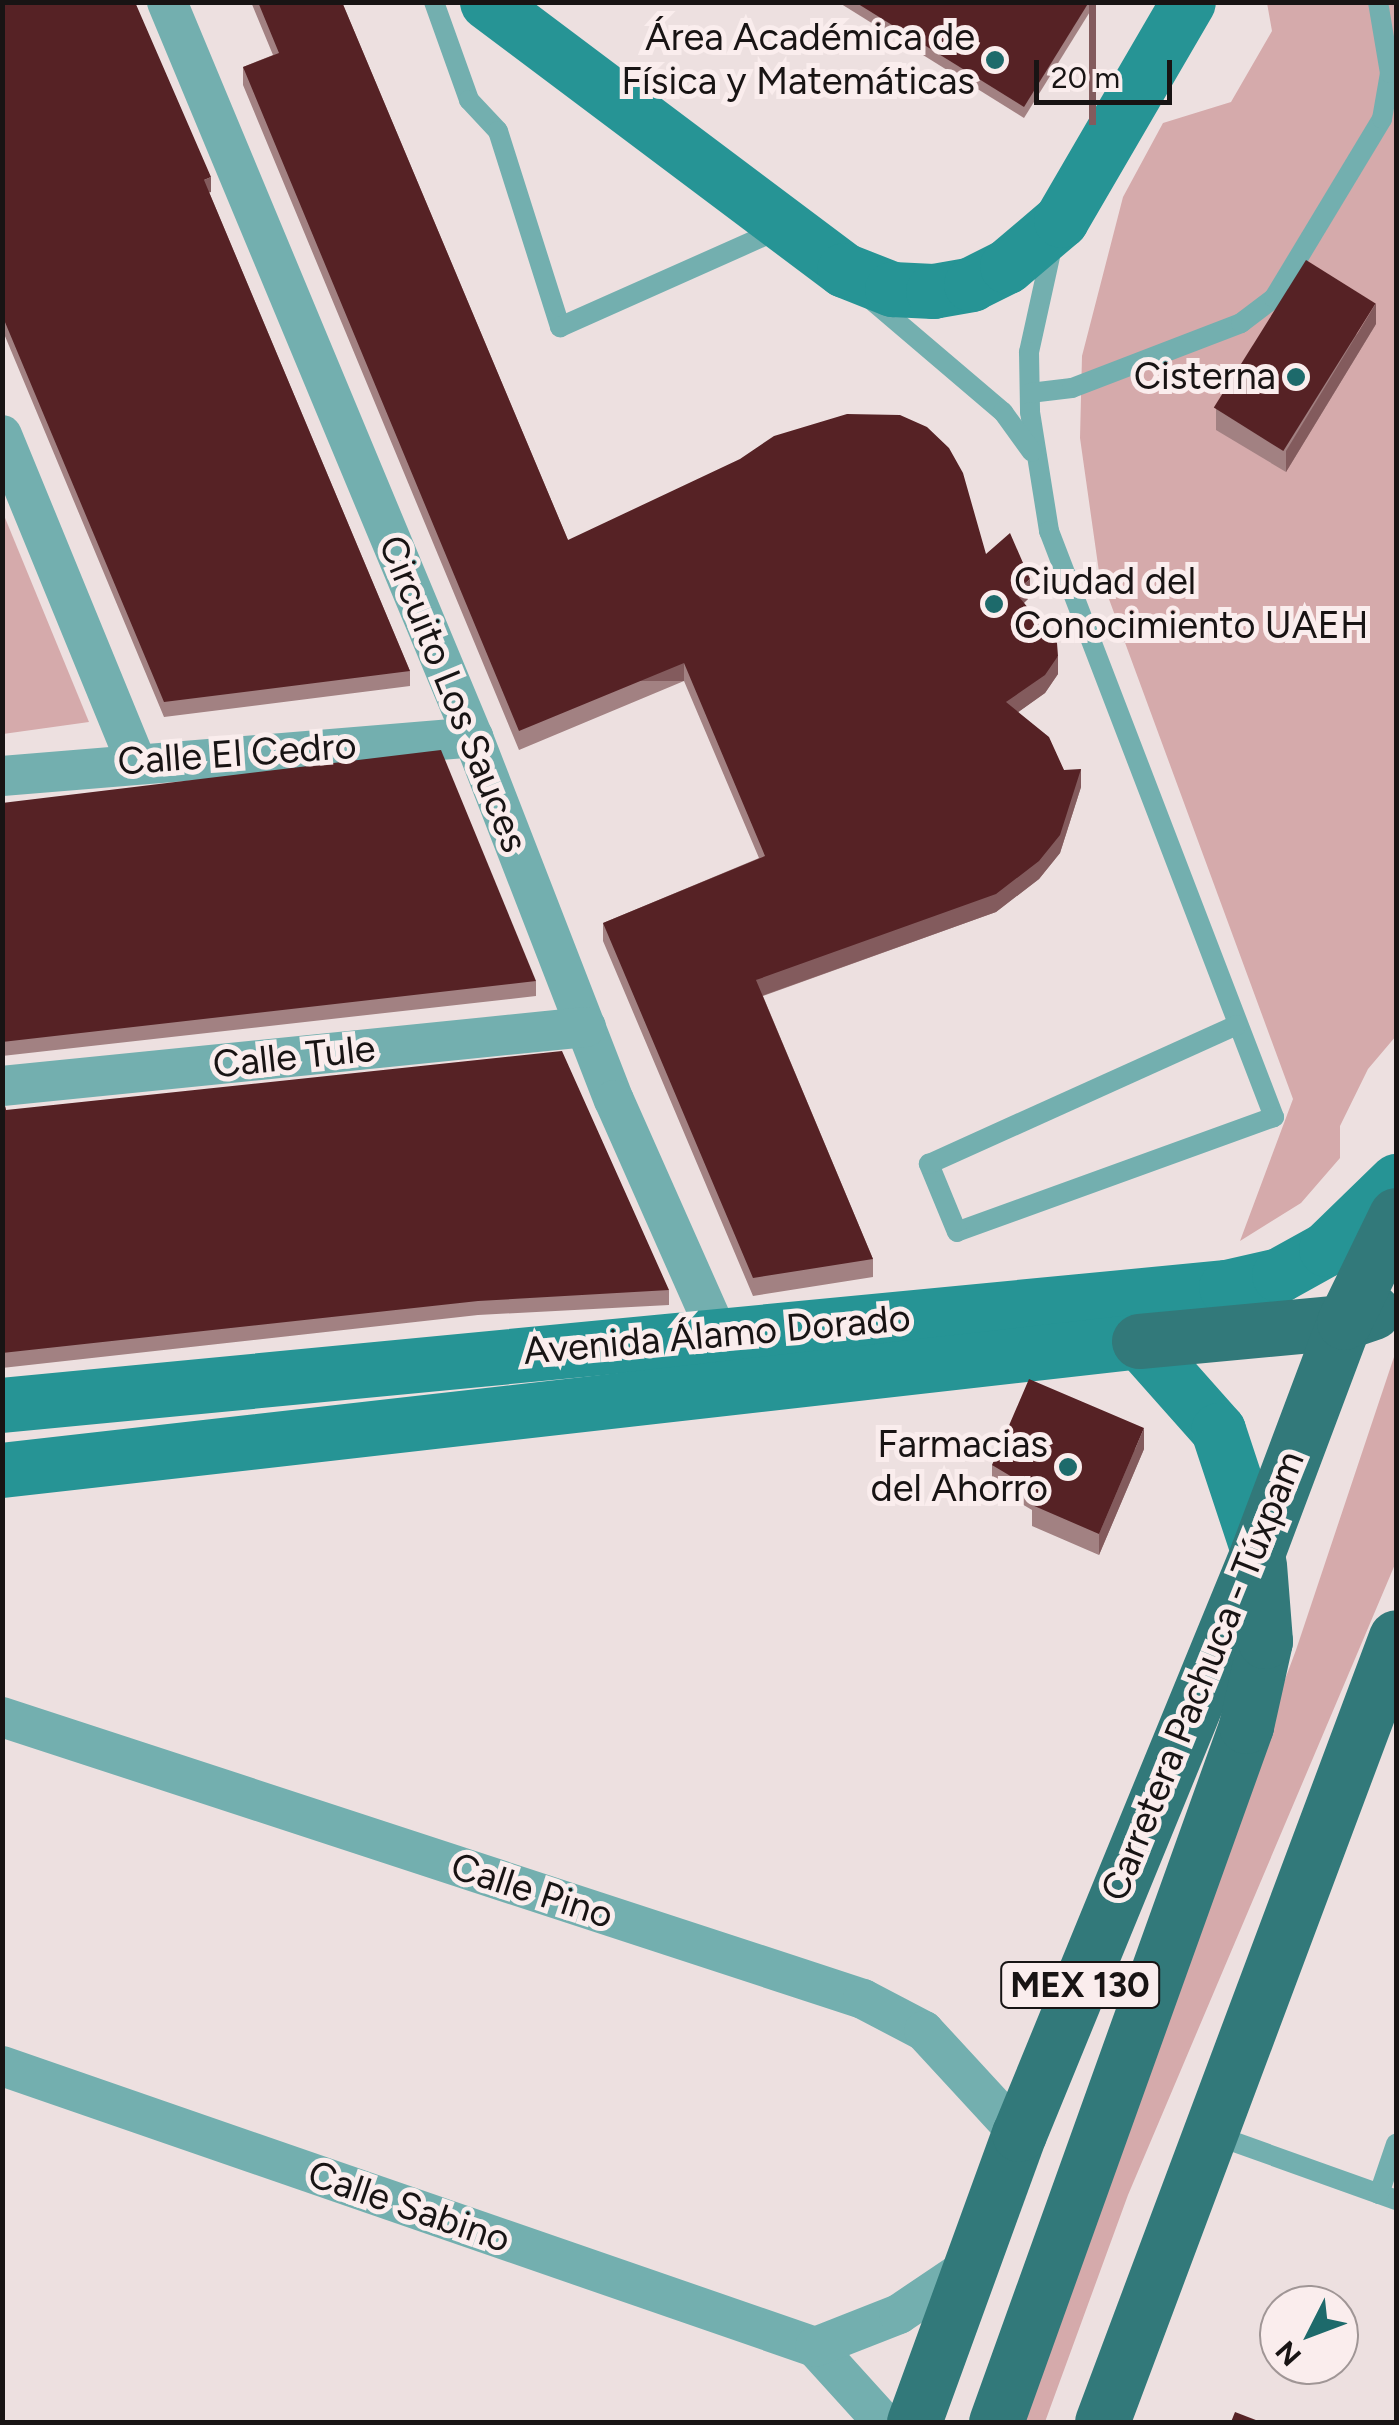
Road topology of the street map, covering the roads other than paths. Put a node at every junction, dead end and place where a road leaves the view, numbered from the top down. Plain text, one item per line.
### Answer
1 (167, 2) edge
2 (434, 2) edge
3 (488, 2) edge
4 (1188, 2) edge
5 (1378, 2) edge
6 (1061, 220) junction
7 (784, 227) junction
8 (844, 270) junction
9 (1030, 392) junction
10 (2, 435) edge
11 (1037, 460) junction
12 (473, 737) junction
13 (135, 760) junction
14 (2, 776) edge
15 (1237, 1025) junction
16 (586, 1027) junction
17 (2, 1086) edge
18 (1396, 1180) edge
19 (1396, 1216) edge
20 (1396, 1302) edge
21 (1344, 1322) junction
22 (716, 1333) junction
23 (1139, 1340) junction
24 (742, 1385) junction
25 (65, 1398) junction
26 (2, 1405) edge
27 (75, 1462) junction
28 (2, 1470) edge
29 (1258, 1552) junction
30 (1396, 1638) edge
31 (2, 1716) edge
32 (2, 2066) edge
33 (1210, 2133) junction
34 (1019, 2134) junction
35 (1396, 2144) edge
36 (1388, 2197) edge
37 (972, 2265) junction
38 (815, 2347) junction
39 (884, 2422) edge
40 (914, 2422) edge
41 (996, 2422) edge
42 (1102, 2422) edge

1 - 12 street, Circuito Los Sauces
2 - 7 lane
3 - 7 street
4 - 6 street
5 - 9 lane
6 - 8 street
6 - 9 lane
7 - 8 street
8 - 11 lane
9 - 11 lane
10 - 13 street
11 - 15 lane
12 - 13 street, Calle El Cedro
12 - 16 street, Circuito Los Sauces
13 - 14 street, Calle El Cedro
15 - 15 lane
16 - 17 street, Calle Tule
16 - 22 street, Circuito Los Sauces
18 - 22 street, Avenida Álamo Dorado
19 - 21 main road, Carretera Pachuca - Túxpam / MEX 130
20 - 21 main road
21 - 23 main road
21 - 29 main road, Carretera Pachuca - Túxpam / MEX 130
22 - 24 street, Circuito Los Sauces
22 - 25 street, Avenida Álamo Dorado
23 - 24 street, Avenida Álamo Dorado
23 - 29 street
24 - 27 street, Avenida Álamo Dorado
25 - 26 street, Avenida Álamo Dorado
25 - 27 street
27 - 28 street, Avenida Álamo Dorado
29 - 34 main road, Carretera Pachuca - Túxpam / MEX 130
29 - 41 main road
30 - 33 main road
31 - 34 street, Calle Pino
32 - 38 street, Calle Sabino
33 - 36 lane
33 - 42 main road
34 - 37 main road, Carretera Pachuca - Túxpam / MEX 130
35 - 36 lane
37 - 38 street
37 - 40 main road, Carretera Pachuca - Túxpam / MEX 130
38 - 39 street, Calle Sabino

